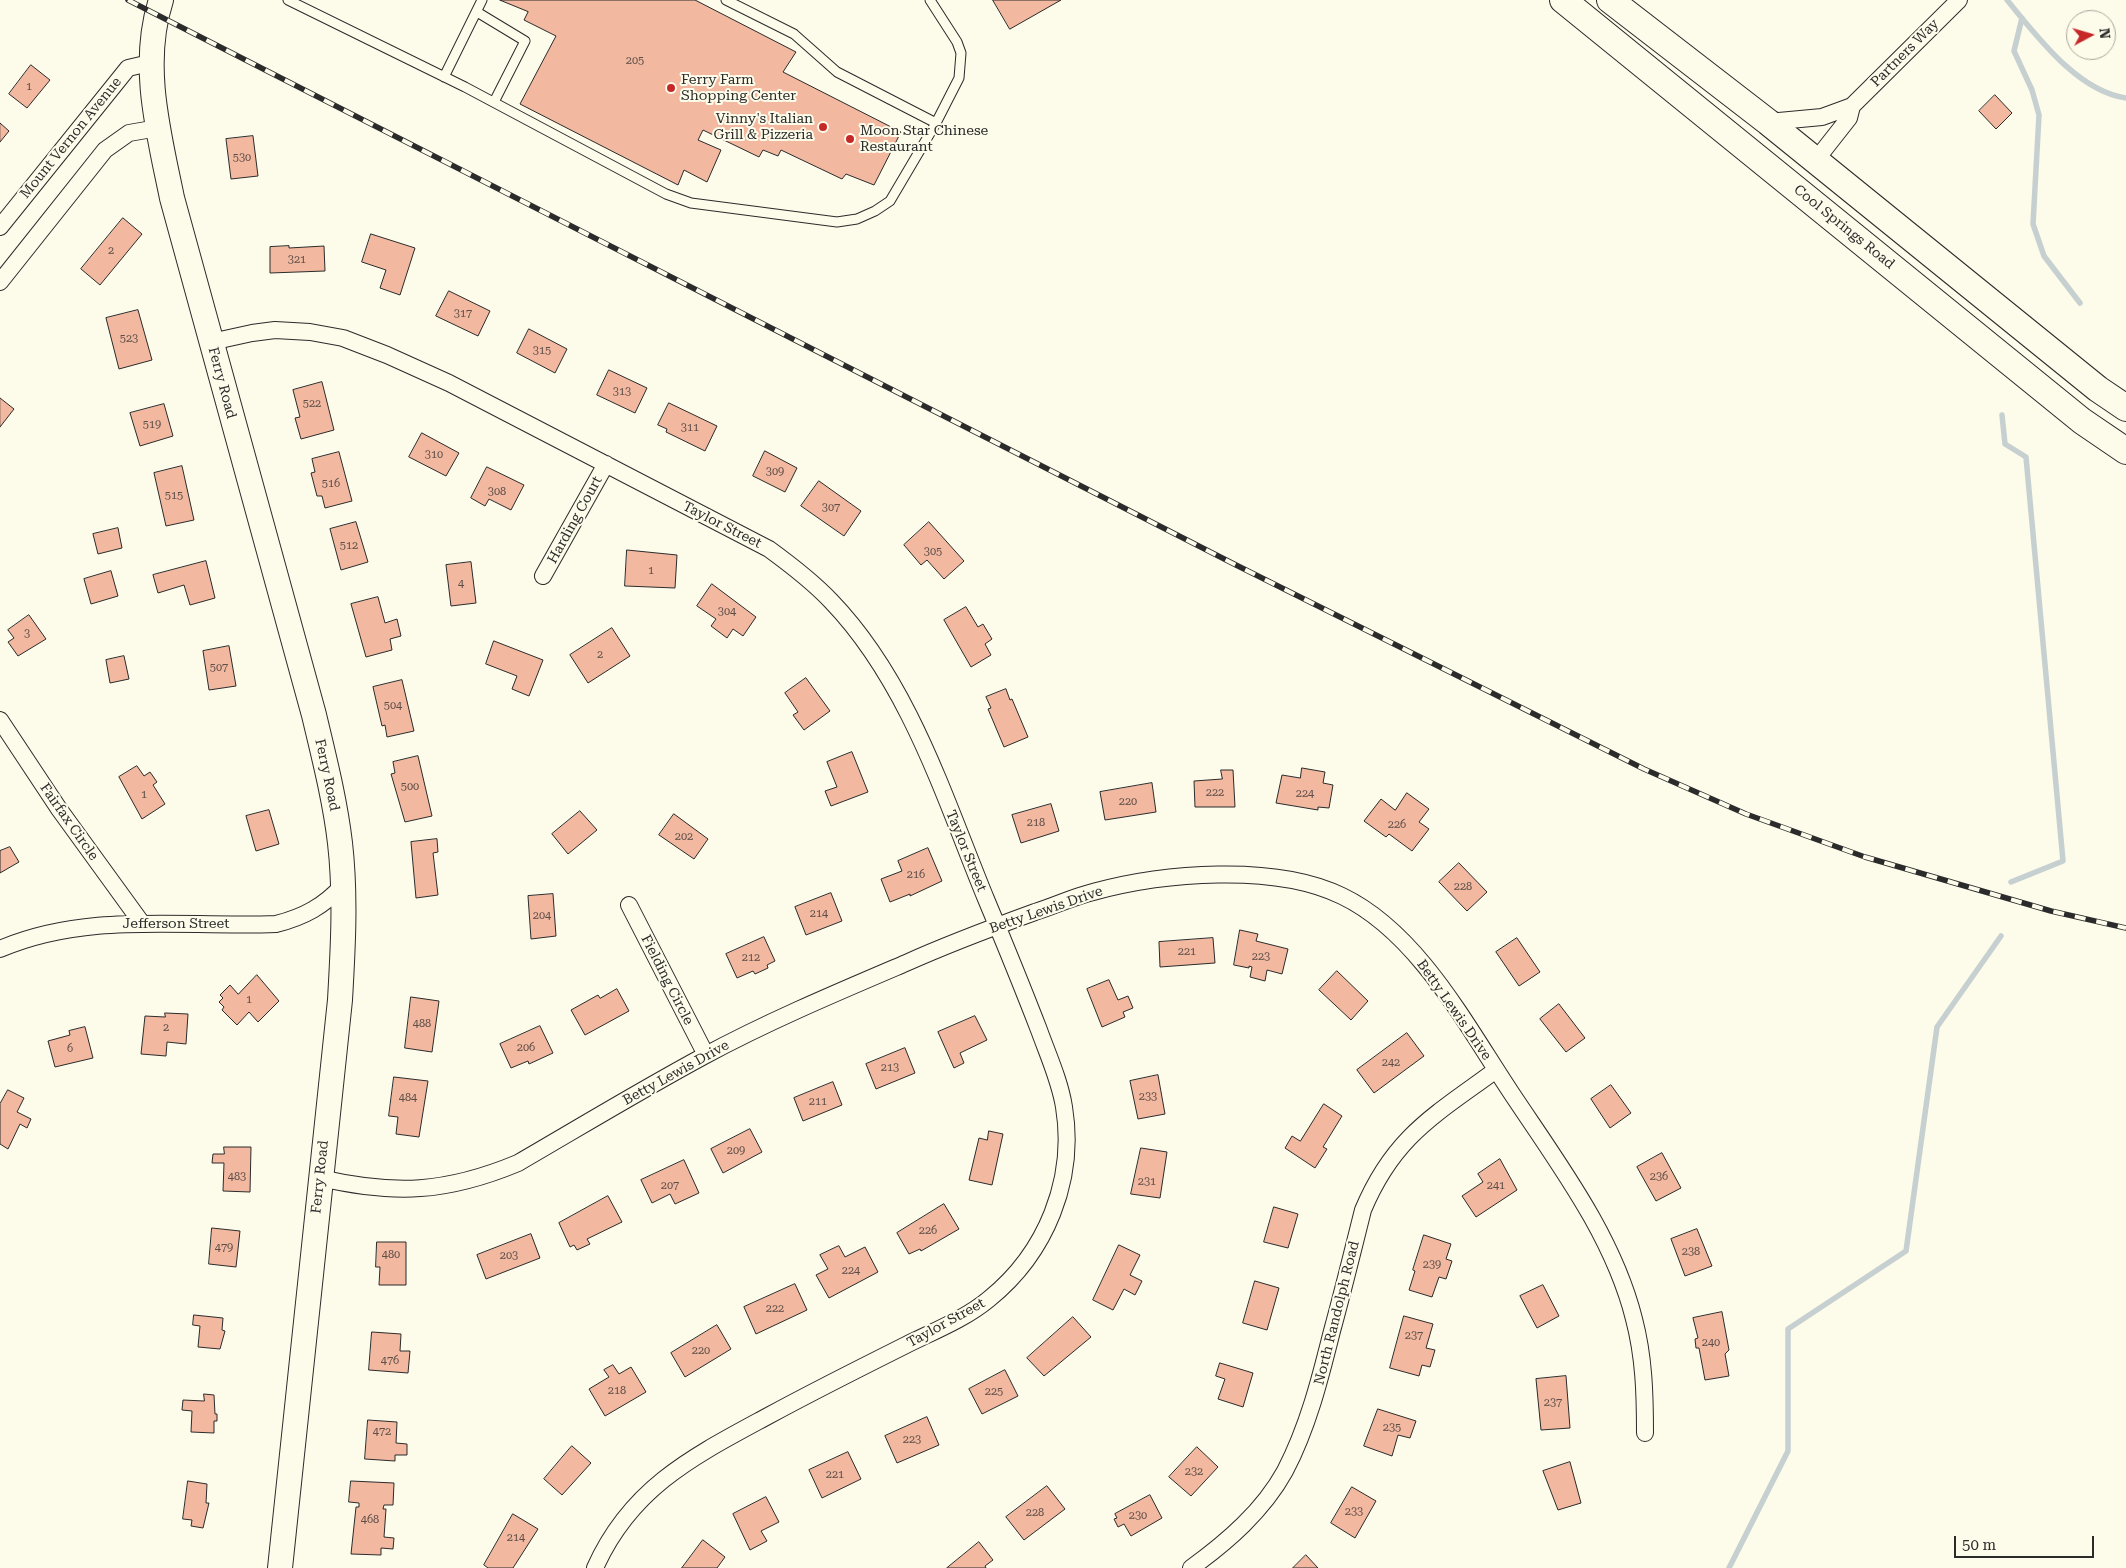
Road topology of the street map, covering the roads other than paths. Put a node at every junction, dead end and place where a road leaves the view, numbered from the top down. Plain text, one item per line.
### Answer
1 (161, 0) edge
2 (288, 0) edge
3 (482, 0) edge
4 (726, 0) edge
5 (930, 0) edge
6 (1563, 0) edge
7 (1610, 0) edge
8 (1957, 1) edge
9 (477, 12) junction
10 (151, 67) junction
11 (444, 77) junction
12 (494, 102) junction
13 (1852, 106) junction
14 (1711, 119) junction
15 (1768, 122) junction
16 (936, 123) junction
17 (158, 128) junction
18 (1816, 160) junction
19 (0, 227) edge
20 (0, 282) edge
21 (211, 342) junction
22 (2126, 408) edge
23 (2126, 451) edge
24 (606, 464) junction
25 (543, 576) dead end
26 (0, 720) edge
27 (343, 885) junction
28 (629, 905) dead end
29 (141, 922) junction
30 (997, 926) junction
31 (0, 949) edge
32 (706, 1055) junction
33 (1496, 1070) junction
34 (320, 1178) junction
35 (1645, 1433) dead end
36 (280, 1568) edge
37 (594, 1568) edge
38 (1190, 1568) edge

1 - 10 main road, Ferry Road
2 - 11 lane
3 - 9 lane
4 - 16 lane
5 - 16 lane
6 - 14 main road, Cool Springs Road
7 - 15 main road
8 - 13 street, Partners Way
9 - 11 lane
9 - 12 lane
10 - 17 main road, Ferry Road
10 - 19 street, Mount Vernon Avenue
11 - 12 lane
12 - 16 lane
13 - 15 street, Partners Way
13 - 18 street, Partners Way
14 - 18 main road
14 - 23 main road, Cool Springs Road
15 - 18 main road
17 - 20 street
17 - 21 main road, Ferry Road
18 - 22 main road
21 - 24 street, Taylor Street
21 - 27 main road, Ferry Road
24 - 25 street, Harding Court
24 - 30 street, Taylor Street
26 - 29 street, Fairfax Circle
27 - 29 street, Jefferson Street
27 - 34 main road, Ferry Road
28 - 32 street, Fielding Circle
29 - 31 street, Jefferson Street
30 - 32 street, Betty Lewis Drive
30 - 33 street, Betty Lewis Drive
30 - 37 street, Taylor Street
32 - 34 street, Betty Lewis Drive
33 - 35 street, Betty Lewis Drive
33 - 38 street, North Randolph Road
34 - 36 main road, Ferry Road

